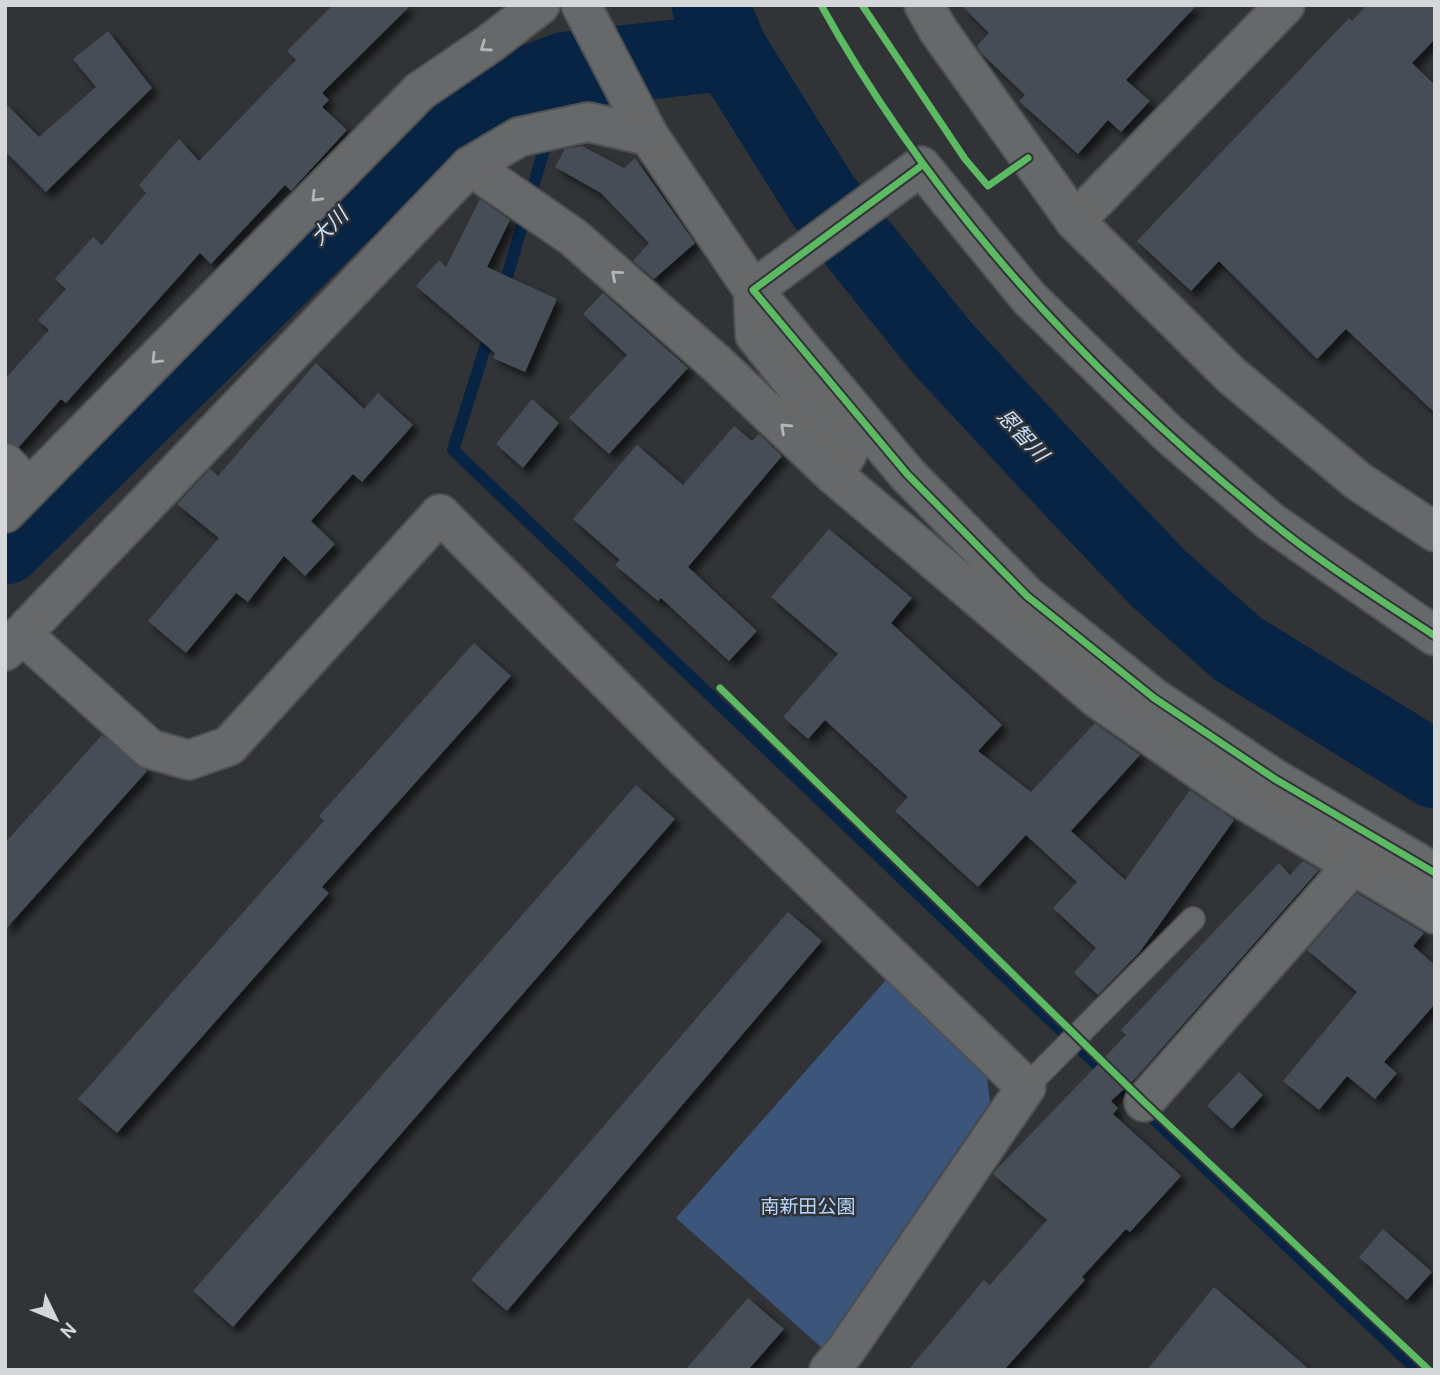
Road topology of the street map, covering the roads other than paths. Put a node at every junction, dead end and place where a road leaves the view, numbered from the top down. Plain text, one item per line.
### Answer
1 (540, 5) edge
2 (581, 5) edge
3 (924, 5) edge
4 (1285, 5) edge
5 (649, 136) junction
6 (470, 166) junction
7 (1075, 221) junction
8 (753, 290) junction
9 (834, 475) junction
10 (13, 488) edge
11 (1435, 531) edge
12 (1435, 636) edge
13 (13, 643) edge
14 (1354, 863) junction
15 (1435, 873) edge
16 (1435, 914) edge
17 (1193, 919) dead end
18 (1026, 1087) junction
19 (1144, 1102) dead end
20 (829, 1370) edge

1 -> 10 street
2 - 5 street
3 - 7 street
4 - 7 street
5 - 6 street
5 - 8 street
9 -> 6 street
6 - 13 street
7 - 11 street
8 - 9 street
8 - 12 street
8 - 15 street
9 - 14 street
13 - 18 street
14 - 16 street
14 - 19 street
17 - 18 lane
18 - 20 street

